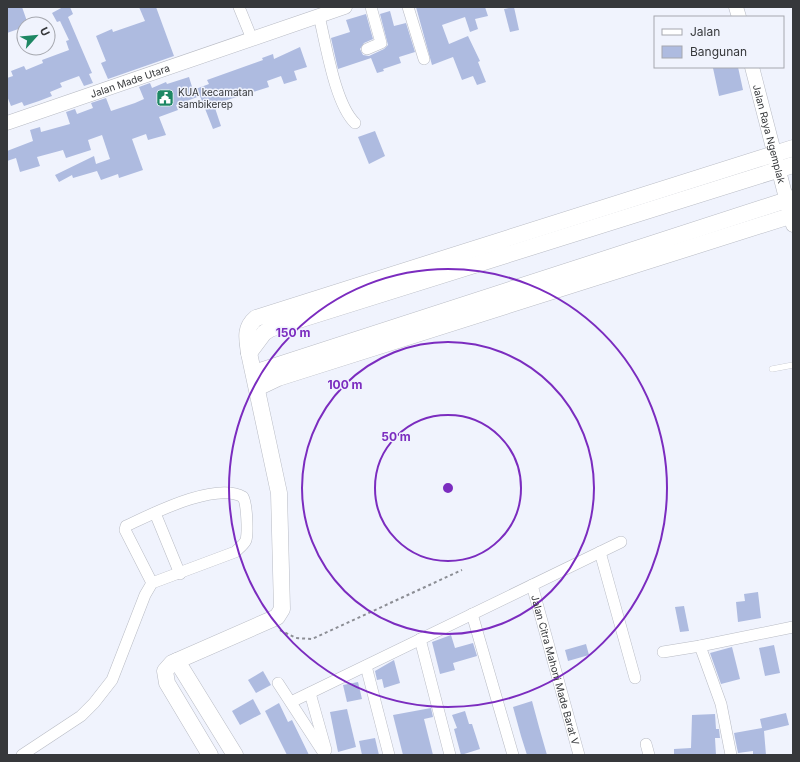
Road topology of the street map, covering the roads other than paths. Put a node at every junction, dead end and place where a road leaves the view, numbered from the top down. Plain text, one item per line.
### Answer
1 (239, 7) edge
2 (345, 7) edge
3 (371, 7) edge
4 (408, 7) edge
5 (319, 16) junction
6 (252, 39) junction
7 (367, 49) dead end
8 (424, 59) dead end
9 (752, 68) edge
10 (7, 123) edge
11 (355, 124) dead end
12 (793, 148) edge
13 (782, 162) edge
14 (790, 199) edge
15 (792, 218) edge
16 (249, 353) junction
17 (793, 365) edge
18 (772, 369) dead end
19 (255, 380) junction
20 (155, 513) junction
21 (621, 542) dead end
22 (600, 552) junction
23 (180, 574) junction
24 (152, 583) junction
25 (532, 585) junction
26 (472, 614) junction
27 (793, 627) edge
28 (420, 639) junction
29 (700, 646) junction
30 (663, 652) dead end
31 (177, 661) junction
32 (366, 666) junction
33 (635, 678) dead end
34 (278, 683) dead end
35 (310, 693) junction
36 (291, 702) junction
37 (22, 755) edge
38 (210, 755) edge
39 (235, 755) edge
40 (326, 755) edge
41 (389, 755) edge
42 (450, 755) edge
43 (513, 755) edge
44 (579, 755) edge
45 (731, 755) edge

1 - 6 street
2 - 5 street, Jalan Made Utara
3 - 7 street
4 - 8 street
5 - 6 street, Jalan Made Utara
5 - 11 street
6 - 10 street, Jalan Made Utara
9 - 13 street, Jalan Raya Ngemplak
12 - 13 main road
13 - 14 street, Jalan Raya Ngemplak
13 - 16 main road
13 - 16 main road
14 - 15 street, Jalan Raya Ngemplak
14 - 19 main road
15 - 19 main road
16 - 19 main road
17 - 18 lane
19 - 31 main road
20 - 23 street
20 - 23 street
20 - 24 street
21 - 22 street
22 - 25 street
22 - 33 street
23 - 24 street
24 - 37 street
25 - 26 street
25 - 44 street, Jalan Citra Mahoni Made Barat V
26 - 28 street
26 - 43 street
27 - 29 street
28 - 32 street
28 - 42 street
29 - 30 street
29 - 45 street
31 - 38 main road
31 - 39 main road
32 - 35 street
32 - 41 street
34 - 36 street
35 - 36 street
35 - 40 street
36 - 40 street

